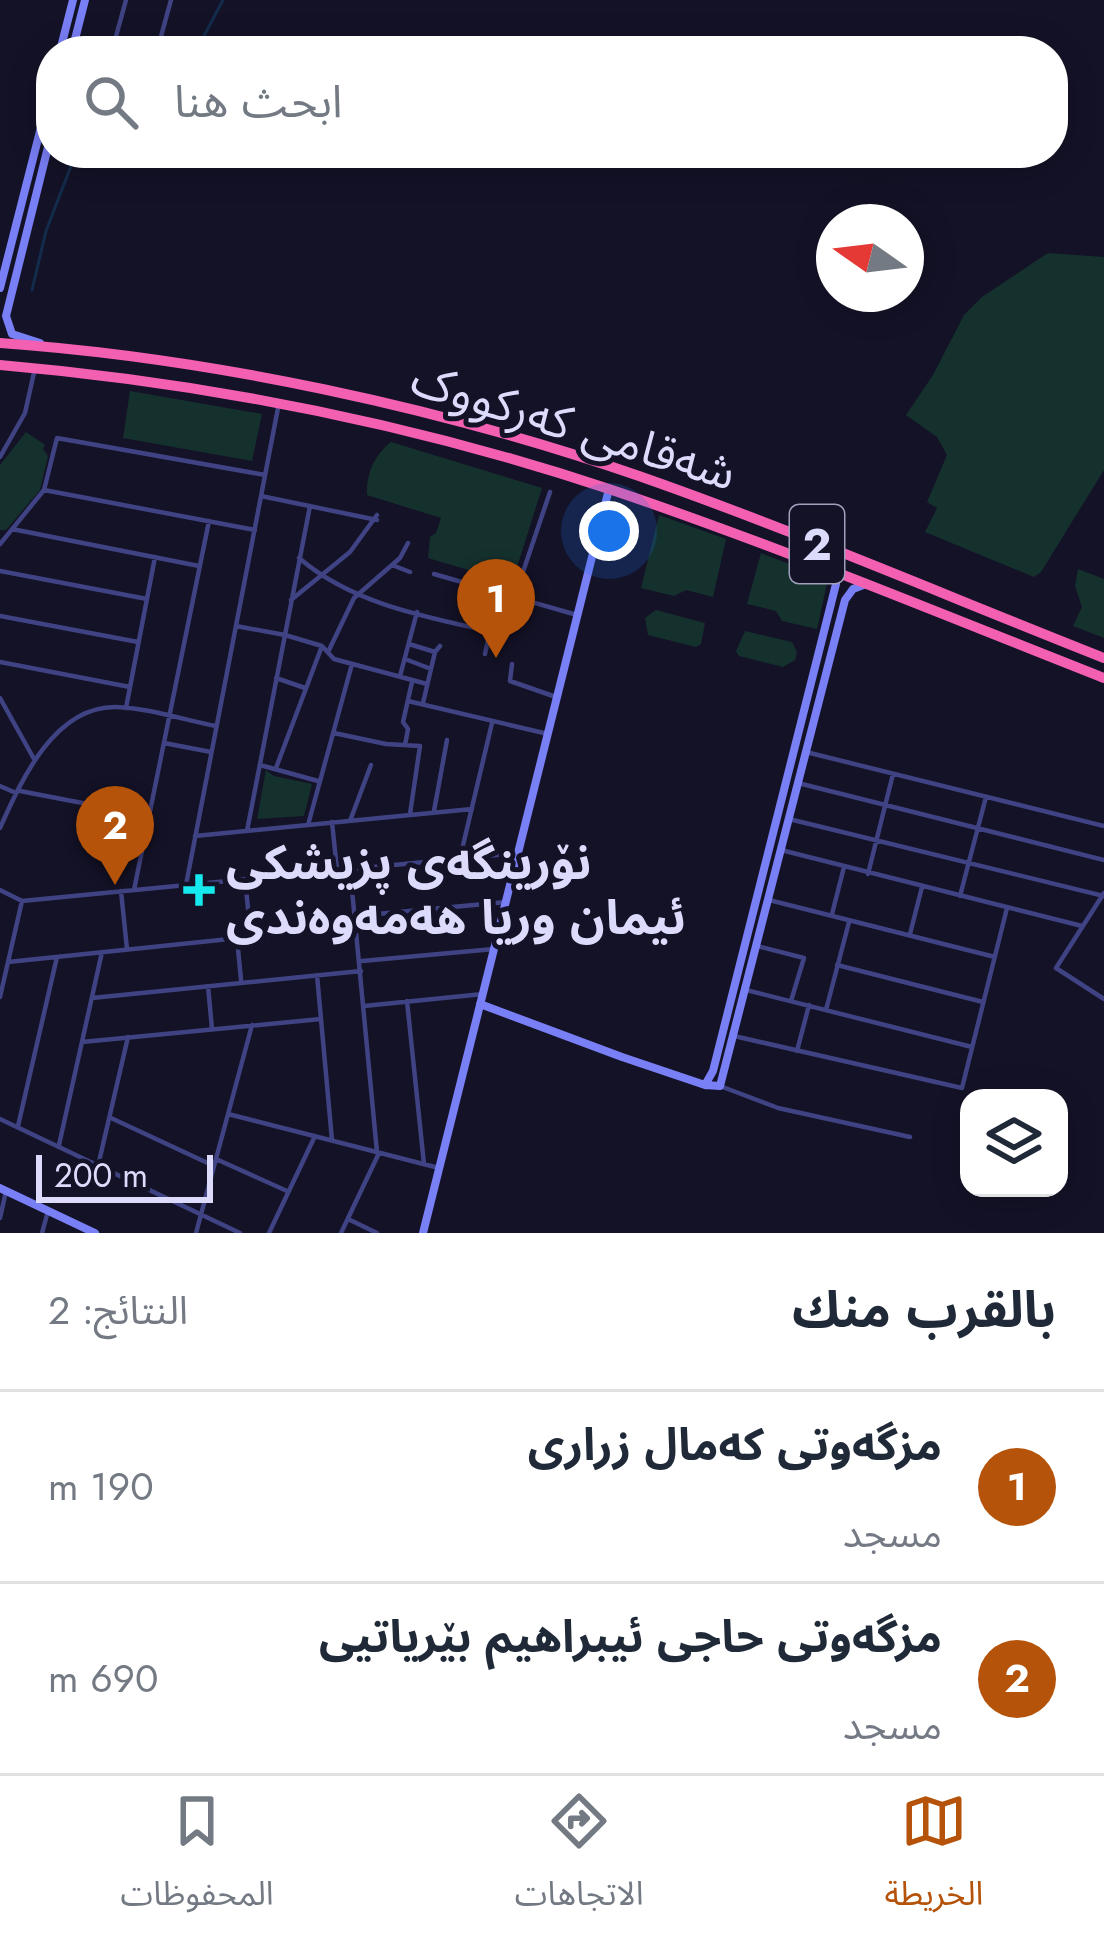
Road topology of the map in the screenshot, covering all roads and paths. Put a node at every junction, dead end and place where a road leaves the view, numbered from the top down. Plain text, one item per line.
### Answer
1 (73, 0) edge
2 (85, 0) edge
3 (126, 0) edge
4 (171, 0) edge
5 (64, 36) edge
6 (76, 36) edge
7 (116, 36) edge
8 (161, 36) edge
9 (36, 145) edge
10 (42, 168) edge
11 (8, 252) junction
12 (20, 255) junction
13 (0, 288) edge
14 (0, 343) edge
15 (59, 347) junction
16 (0, 365) edge
17 (35, 368) junction
18 (279, 402) junction
19 (526, 441) junction
20 (1, 451) edge
21 (519, 463) junction
22 (265, 475) junction
23 (609, 489) junction
24 (44, 490) junction
25 (550, 492) dead end
26 (261, 496) junction
27 (310, 506) junction
28 (209, 521) junction
29 (12, 529) junction
30 (255, 530) junction
31 (1, 540) edge
32 (408, 543) dead end
33 (155, 557) junction
34 (299, 558) junction
35 (392, 565) junction
36 (199, 566) junction
37 (825, 569) junction
38 (0, 571) edge
39 (410, 572) dead end
40 (434, 574) dead end
41 (322, 578) junction
42 (836, 584) junction
43 (866, 584) junction
44 (356, 596) junction
45 (517, 597) junction
46 (146, 598) junction
47 (291, 600) junction
48 (845, 600) junction
49 (417, 612) junction
50 (578, 615) junction
51 (0, 616) edge
52 (236, 626) junction
53 (490, 631) junction
54 (284, 635) junction
55 (138, 642) junction
56 (409, 644) junction
57 (325, 648) junction
58 (485, 654) dead end
59 (1104, 658) edge
60 (405, 659) junction
61 (0, 662) edge
62 (352, 664) junction
63 (512, 664) dead end
64 (431, 669) junction
65 (276, 678) junction
66 (399, 678) junction
67 (1104, 678) edge
68 (412, 681) junction
69 (427, 685) junction
70 (130, 687) junction
71 (307, 689) junction
72 (0, 698) edge
73 (557, 698) junction
74 (408, 701) junction
75 (423, 704) junction
76 (126, 708) junction
77 (169, 717) junction
78 (493, 721) junction
79 (217, 726) junction
80 (334, 733) junction
81 (548, 734) junction
82 (447, 740) dead end
83 (164, 743) junction
84 (404, 745) junction
85 (212, 752) junction
86 (806, 752) junction
87 (34, 759) junction
88 (371, 764) dead end
89 (260, 765) junction
90 (276, 768) junction
91 (894, 773) junction
92 (319, 781) junction
93 (798, 783) junction
94 (0, 786) edge
95 (17, 792) junction
96 (986, 797) junction
97 (782, 801) junction
98 (793, 803) junction
99 (885, 805) junction
100 (472, 809) junction
101 (433, 812) junction
102 (410, 815) junction
103 (150, 816) junction
104 (789, 819) junction
105 (350, 821) junction
106 (332, 822) junction
107 (308, 825) junction
108 (1104, 826) edge
109 (0, 827) edge
110 (978, 828) junction
111 (247, 831) junction
112 (195, 836) junction
113 (876, 840) junction
114 (781, 850) junction
115 (518, 853) junction
116 (460, 858) junction
117 (1104, 860) edge
118 (968, 863) junction
119 (844, 867) junction
120 (350, 869) junction
121 (337, 870) junction
122 (868, 874) junction
123 (245, 879) junction
124 (186, 885) junction
125 (922, 887) junction
126 (0, 890) edge
127 (134, 890) junction
128 (121, 891) junction
129 (1103, 895) edge
130 (960, 896) junction
131 (769, 900) junction
132 (22, 901) junction
133 (506, 902) junction
134 (1007, 908) junction
135 (355, 916) junction
136 (831, 916) junction
137 (849, 920) junction
138 (356, 926) junction
139 (1082, 926) junction
140 (909, 935) junction
141 (251, 937) junction
142 (237, 938) junction
143 (494, 949) junction
144 (127, 950) junction
145 (756, 951) junction
146 (102, 952) junction
147 (743, 953) junction
148 (57, 957) junction
149 (995, 957) junction
150 (360, 961) junction
151 (8, 962) junction
152 (837, 965) junction
153 (361, 971) junction
154 (317, 975) junction
155 (1104, 981) edge
156 (242, 983) junction
157 (208, 986) junction
158 (746, 989) junction
159 (1096, 994) junction
160 (0, 997) edge
161 (92, 998) junction
162 (482, 999) junction
163 (1104, 999) edge
164 (406, 1001) junction
165 (791, 1001) junction
166 (983, 1002) junction
167 (809, 1005) junction
168 (364, 1006) junction
169 (826, 1010) junction
170 (321, 1019) junction
171 (251, 1025) junction
172 (212, 1028) junction
173 (734, 1036) junction
174 (128, 1037) junction
175 (82, 1042) junction
176 (972, 1047) junction
177 (797, 1051) junction
178 (705, 1085) junction
179 (720, 1086) junction
180 (228, 1114) junction
181 (111, 1118) junction
182 (0, 1119) edge
183 (18, 1127) junction
184 (315, 1136) junction
185 (910, 1137) dead end
186 (332, 1140) junction
187 (58, 1147) junction
188 (378, 1153) junction
189 (215, 1162) junction
190 (424, 1164) junction
191 (98, 1166) junction
192 (440, 1168) junction
193 (3, 1190) edge
194 (289, 1192) junction
195 (48, 1211) junction
196 (201, 1214) junction
197 (0, 1218) edge
198 (348, 1219) junction
199 (91, 1232) edge
200 (42, 1233) edge
201 (196, 1233) edge
202 (240, 1233) edge
203 (269, 1233) edge
204 (341, 1233) edge
205 (377, 1233) edge
206 (423, 1233) edge

1 - 5 street
2 - 6 street
3 - 7 street
4 - 8 street
9 - 11 street
10 - 12 street
11 - 12 street
11 - 13 street
12 - 15 street
14 - 15 highway, شەقامی کەرکووک / 2
15 - 19 highway, شەقامی کەرکووک / 2
16 - 17 highway, شەقامی کەرکووک / 2
17 - 18 highway, شەقامی کەرکووک / 2
17 - 20 street
18 - 21 highway, شەقامی کەرکووک / 2
18 - 22 street
19 - 21 highway
19 - 59 highway, شەقامی کەرکووک / 2
21 - 23 highway, شەقامی کەرکووک / 2
22 - 24 street
22 - 26 street
23 - 37 highway, شەقامی کەرکووک / 2
23 - 50 street
24 - 28 street
24 - 29 street
25 - 45 street
26 - 27 street
26 - 30 street
27 - 34 street
27 - 41 street
28 - 30 street
28 - 36 street
29 - 31 street
29 - 33 street
30 - 52 street
32 - 35 street
33 - 36 street
33 - 46 street
34 - 41 street
34 - 47 street
35 - 39 street
35 - 44 street
36 - 77 street
37 - 42 street
37 - 43 highway, شەقامی کەرکووک / 2
38 - 46 street
40 - 45 street
41 - 44 street
41 - 47 street
42 - 48 street
42 - 97 street
43 - 48 street
43 - 67 highway, شەقامی کەرکووک / 2
44 - 49 street
44 - 57 street
45 - 50 street
45 - 53 street
46 - 55 street
47 - 54 street
48 - 86 street
49 - 53 street
49 - 56 street
50 - 73 street
51 - 55 street
52 - 54 street
52 - 79 street
53 - 58 street
54 - 57 street
54 - 65 street
55 - 70 street
56 - 60 street
56 - 64 street
57 - 62 street
57 - 71 street
60 - 64 street
60 - 66 street
61 - 70 street
62 - 66 street
62 - 80 street
63 - 73 street
64 - 69 street
65 - 71 street
65 - 89 street
66 - 68 street
68 - 69 street
68 - 74 street
69 - 75 street
70 - 76 street
71 - 90 street
72 - 87 street
73 - 81 street
74 - 75 street
74 - 84 street
75 - 78 street
76 - 77 street
76 - 87 street
77 - 79 street
77 - 83 street
78 - 81 street
78 - 100 street
79 - 85 street
80 - 84 street
80 - 92 street
81 - 115 street
82 - 101 street
83 - 85 street
83 - 103 street
84 - 102 street
85 - 112 street
86 - 91 street
86 - 93 street
87 - 95 street
88 - 105 street
89 - 90 street
89 - 111 street
90 - 92 street
91 - 96 street
91 - 99 street
92 - 107 street
93 - 98 street
93 - 99 street
94 - 95 street
95 - 103 street
95 - 109 street
96 - 108 street
96 - 110 street
97 - 98 street
97 - 147 street
98 - 104 street
99 - 110 street
99 - 113 street
100 - 101 street
100 - 116 street
101 - 102 street
102 - 105 street
103 - 127 street
104 - 113 street
104 - 114 street
105 - 106 street
106 - 107 street
106 - 121 street
107 - 111 street
110 - 117 street
110 - 118 street
111 - 112 street
112 - 124 street
113 - 118 street
113 - 122 street
114 - 119 street
114 - 131 street
115 - 116 street
115 - 133 street
116 - 120 street
118 - 129 street
118 - 130 street
119 - 122 street
119 - 136 street
120 - 121 street
120 - 135 street
121 - 123 street
122 - 125 street
123 - 124 street
123 - 141 street
124 - 127 street
125 - 130 street
125 - 140 street
126 - 132 street
127 - 128 street
128 - 132 street
128 - 144 street
129 - 139 street
130 - 134 street
131 - 136 street
131 - 145 street
132 - 151 street
133 - 135 street
133 - 143 street
134 - 139 street
134 - 149 street
135 - 138 street
136 - 137 street
137 - 140 street
137 - 152 street
138 - 141 street
138 - 150 street
139 - 159 street
140 - 149 street
141 - 142 street
142 - 144 street
142 - 156 street
143 - 150 street
143 - 162 street
144 - 146 street
145 - 147 street
145 - 158 street
145 - 165 street
146 - 148 street
146 - 161 street
147 - 178 street
148 - 151 street
148 - 183 street
149 - 166 street
150 - 153 street
151 - 160 street
152 - 166 street
152 - 169 street
153 - 154 street
153 - 168 street
154 - 156 street
154 - 170 street
155 - 159 street
156 - 157 street
157 - 161 street
157 - 172 street
158 - 165 street
158 - 173 street
159 - 163 street
161 - 175 street
162 - 164 street
162 - 178 street
162 - 192 street
164 - 168 street
164 - 190 street
165 - 167 street
166 - 176 street
167 - 169 street
167 - 177 street
168 - 188 street
169 - 176 street
170 - 171 street
170 - 186 street
171 - 172 street
171 - 180 street
172 - 174 street
173 - 177 street
173 - 179 street
174 - 175 street
174 - 181 street
175 - 187 street
176 - 177 street
178 - 179 street
179 - 185 street
180 - 184 street
180 - 189 street
181 - 189 street
181 - 191 street
182 - 183 street
183 - 187 street
184 - 186 street
184 - 194 street
186 - 188 street
187 - 191 street
188 - 190 street
188 - 198 street
189 - 194 street
189 - 196 street
190 - 192 street
191 - 196 street
192 - 206 street
193 - 195 street
193 - 197 street
194 - 203 street
195 - 199 street
195 - 200 street
196 - 201 street
196 - 202 street
198 - 204 street
198 - 205 street

